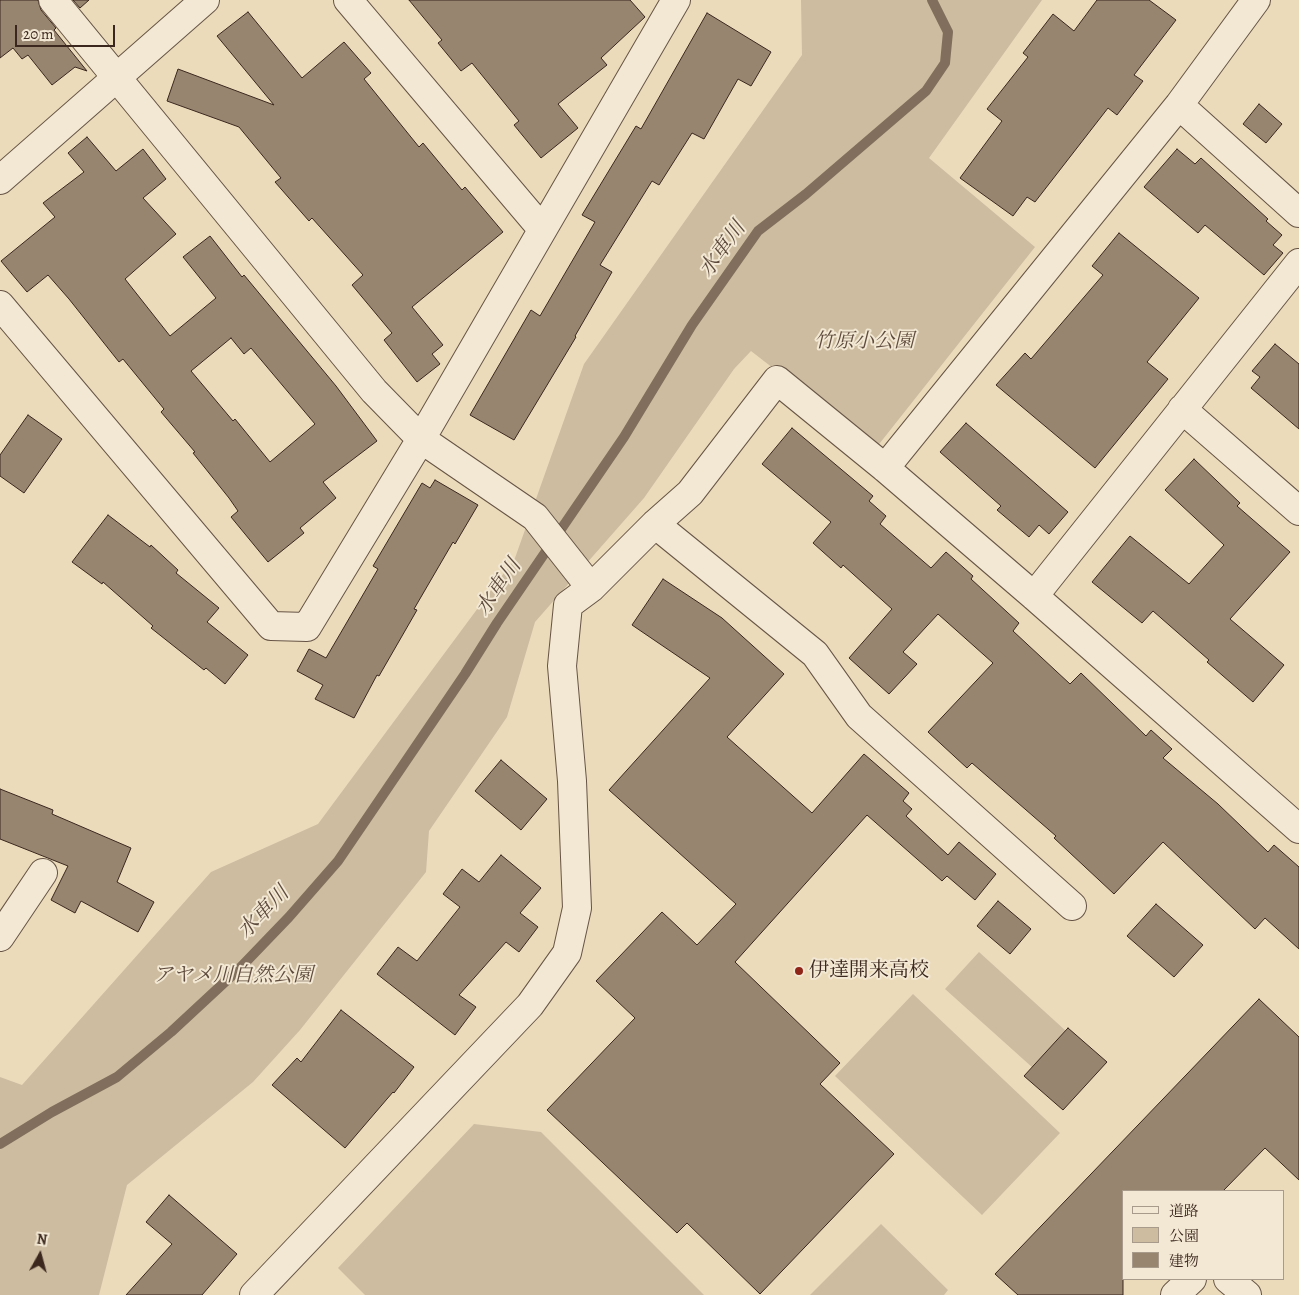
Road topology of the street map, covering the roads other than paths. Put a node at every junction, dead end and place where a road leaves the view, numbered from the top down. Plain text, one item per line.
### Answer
1 (53, 0) edge
2 (205, 0) edge
3 (348, 0) edge
4 (676, 0) edge
5 (1256, 0) edge
6 (118, 77) junction
7 (1179, 105) junction
8 (0, 180) edge
9 (1299, 213) edge
10 (542, 229) junction
11 (1299, 263) edge
12 (0, 305) edge
13 (1182, 409) junction
14 (421, 439) junction
15 (885, 468) junction
16 (1299, 511) edge
17 (655, 524) junction
18 (591, 588) junction
19 (1034, 596) junction
20 (1299, 829) edge
21 (43, 873) dead end
22 (1072, 906) dead end
23 (0, 937) edge
24 (1191, 1280) edge
25 (1229, 1280) edge
26 (254, 1295) edge
27 (1175, 1295) edge
28 (1247, 1295) edge

1 - 6 street
2 - 6 street
3 - 10 street
4 - 10 street
5 - 7 street
6 - 8 street
6 - 14 street
7 - 9 street
7 - 15 street
10 - 14 street
11 - 13 street
12 - 14 street
13 - 16 street
13 - 19 street
14 - 18 street
15 - 17 street
15 - 19 street
17 - 18 street
17 - 22 street
18 - 26 street
19 - 20 street
21 - 23 street
24 - 27 street
25 - 28 street

